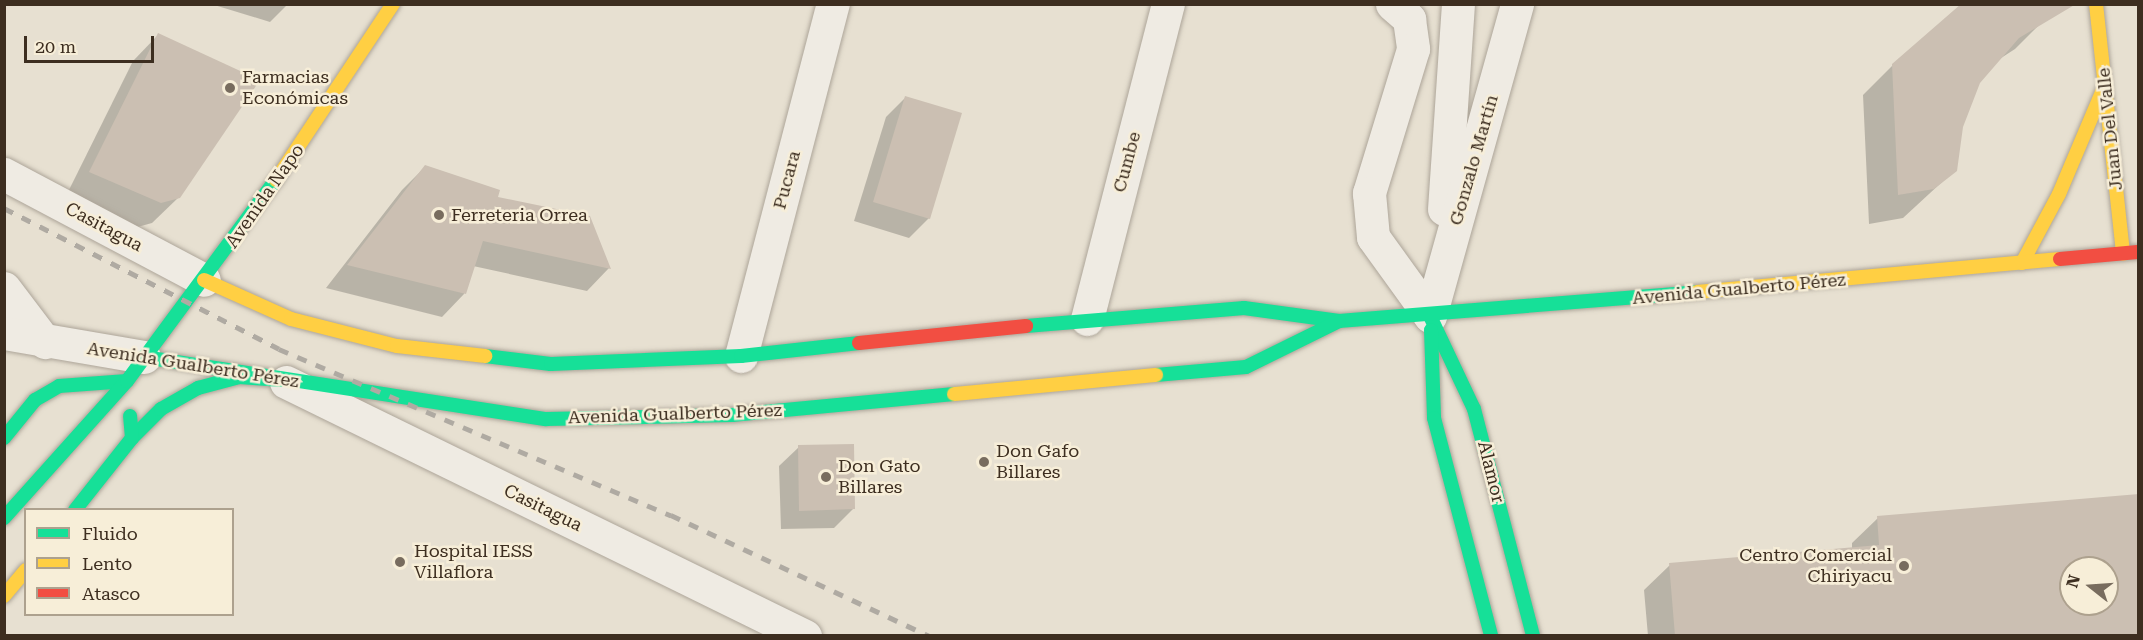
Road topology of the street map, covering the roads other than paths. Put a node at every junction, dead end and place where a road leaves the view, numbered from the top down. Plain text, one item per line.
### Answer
1 (393, 4) edge
2 (832, 4) edge
3 (1168, 4) edge
4 (1458, 4) edge
5 (1517, 4) edge
6 (2096, 4) edge
7 (1400, 12) edge
8 (2105, 85) junction
9 (4, 174) edge
10 (2139, 252) edge
11 (2124, 254) junction
12 (2022, 263) junction
13 (204, 280) junction
14 (4, 288) edge
15 (1430, 316) junction
16 (1086, 319) junction
17 (1339, 321) junction
18 (4, 333) edge
19 (45, 342) junction
20 (741, 356) junction
21 (135, 369) junction
22 (282, 380) junction
23 (4, 438) edge
24 (132, 438) junction
25 (77, 508) edge
26 (4, 518) edge
27 (24, 572) edge
28 (4, 596) edge
29 (805, 636) edge
30 (1491, 636) edge
31 (1533, 636) edge

1 - 13 main road, Avenida Napo
2 - 20 street, Pucara
3 - 16 street, Cumbe
4 - 15 street
5 - 15 street, Gonzalo Martín
6 - 8 main road, Juan Del Valle
7 - 15 street, Alamor
8 - 11 main road, Juan Del Valle
8 - 12 main road
9 - 13 street, Casitagua
10 - 11 main road, Avenida Gualberto Pérez
11 - 12 main road, Avenida Gualberto Pérez
12 - 15 main road, Avenida Gualberto Pérez
13 - 20 main road, Avenida Gualberto Pérez
13 - 21 main road, Avenida Napo
14 - 19 street
15 - 17 main road, Avenida Gualberto Pérez
15 - 30 main road
15 - 31 main road, Alamor
16 - 17 main road, Avenida Gualberto Pérez
16 - 20 main road, Avenida Gualberto Pérez
17 - 22 main road, Avenida Gualberto Pérez
18 - 19 street, Avenida Gualberto Pérez
19 - 21 street, Avenida Gualberto Pérez
21 - 22 main road, Avenida Gualberto Pérez
21 - 23 main road
21 - 24 main road
21 - 26 main road, Avenida Napo
22 - 24 main road
22 - 29 street, Casitagua
24 - 25 main road
27 - 28 main road

